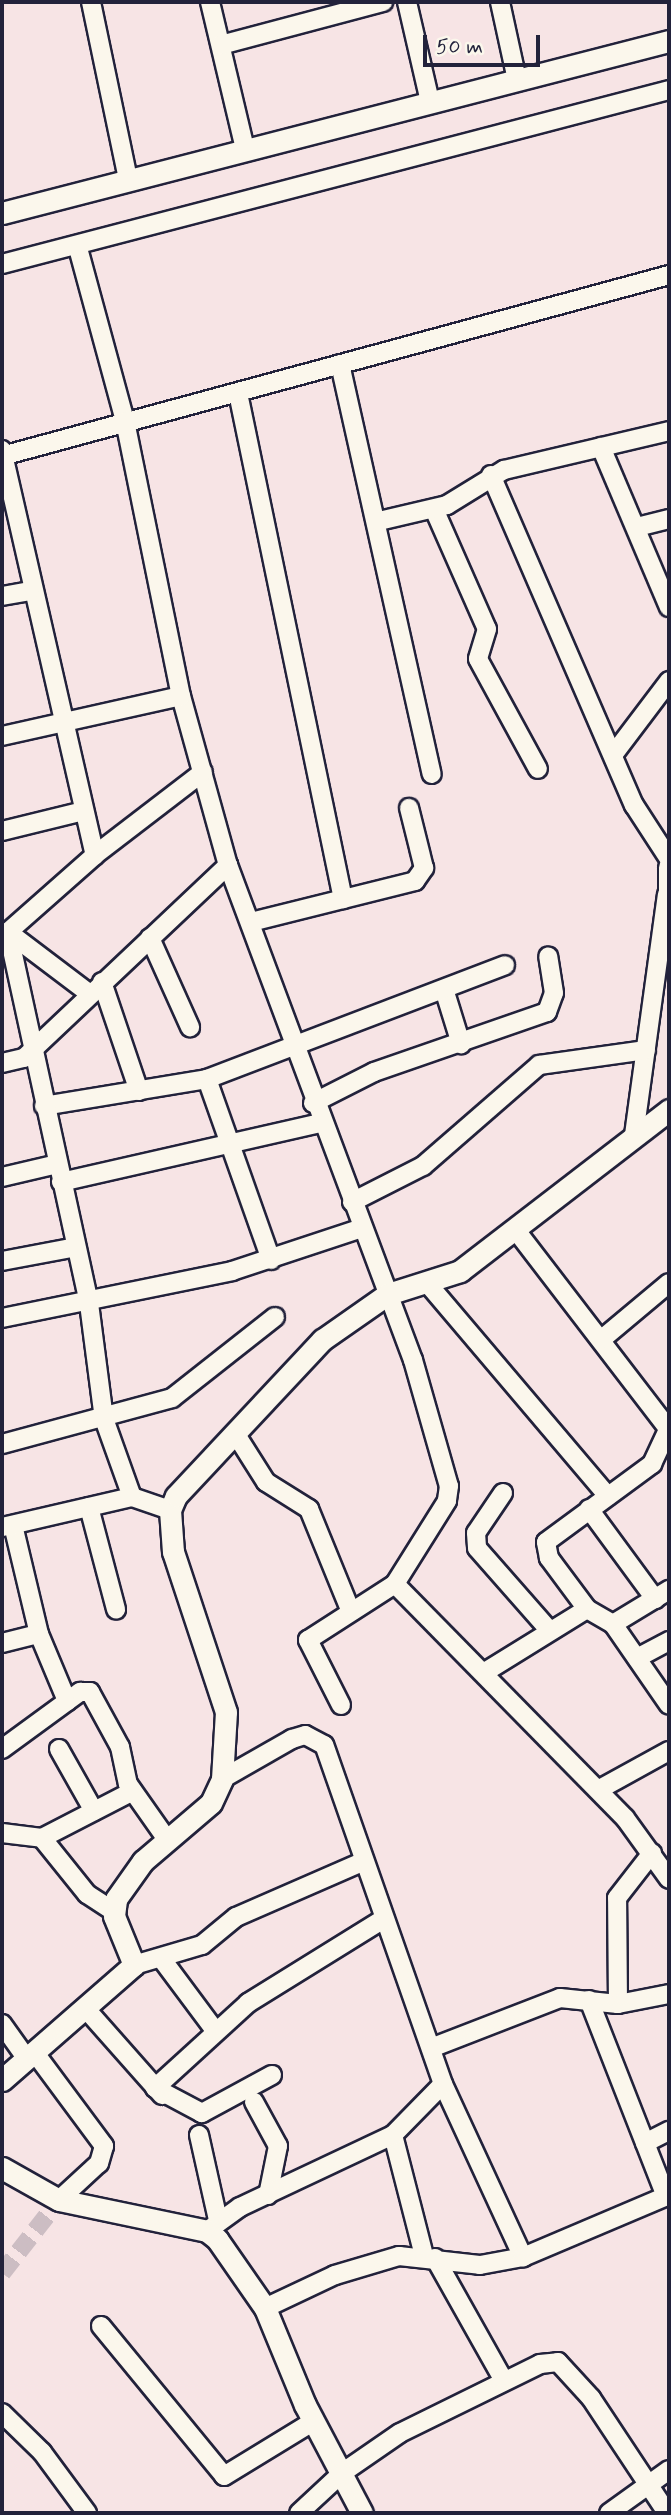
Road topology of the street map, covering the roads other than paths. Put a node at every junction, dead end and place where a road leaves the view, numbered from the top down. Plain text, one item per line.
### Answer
1 (91, 2) edge
2 (210, 2) edge
3 (383, 2) edge
4 (407, 2) edge
5 (500, 2) edge
6 (669, 41) edge
7 (221, 45) junction
8 (517, 80) junction
9 (669, 90) edge
10 (430, 102) junction
11 (245, 149) junction
12 (128, 178) junction
13 (2, 213) edge
14 (78, 248) junction
15 (2, 264) edge
16 (669, 275) edge
17 (340, 364) junction
18 (238, 393) junction
19 (125, 421) junction
20 (669, 431) edge
21 (601, 446) junction
22 (2, 454) edge
23 (491, 475) junction
24 (434, 509) junction
25 (669, 519) edge
26 (379, 521) junction
27 (636, 527) junction
28 (30, 591) junction
29 (2, 596) edge
30 (669, 607) edge
31 (669, 681) edge
32 (181, 696) junction
33 (64, 723) junction
34 (2, 736) edge
35 (613, 755) junction
36 (538, 769) dead end
37 (203, 772) junction
38 (432, 774) dead end
39 (409, 808) dead end
40 (84, 811) junction
41 (2, 831) edge
42 (95, 855) junction
43 (669, 859) edge
44 (228, 865) junction
45 (669, 867) edge
46 (668, 897) edge
47 (343, 899) junction
48 (251, 922) junction
49 (8, 932) junction
50 (150, 938) junction
51 (548, 956) dead end
52 (505, 965) dead end
53 (96, 988) junction
54 (444, 989) junction
55 (190, 1027) dead end
56 (461, 1044) junction
57 (293, 1049) junction
58 (31, 1051) junction
59 (646, 1051) junction
60 (2, 1063) edge
61 (207, 1079) junction
62 (139, 1091) junction
63 (313, 1103) junction
64 (44, 1106) junction
65 (669, 1111) edge
66 (320, 1123) junction
67 (634, 1135) junction
68 (231, 1143) junction
69 (59, 1173) junction
70 (2, 1177) edge
71 (352, 1202) junction
72 (362, 1228) junction
73 (515, 1229) junction
74 (76, 1247) junction
75 (271, 1260) junction
76 (2, 1261) edge
77 (669, 1283) edge
78 (428, 1284) junction
79 (388, 1294) junction
80 (89, 1303) junction
81 (275, 1317) dead end
82 (2, 1318) edge
83 (602, 1339) junction
84 (104, 1419) junction
85 (668, 1431) edge
86 (235, 1433) junction
87 (2, 1444) edge
88 (666, 1452) edge
89 (503, 1493) dead end
90 (608, 1496) junction
91 (132, 1497) junction
92 (89, 1507) junction
93 (589, 1509) junction
94 (170, 1510) junction
95 (7, 1526) edge
96 (395, 1584) junction
97 (662, 1594) edge
98 (116, 1609) dead end
99 (587, 1609) junction
100 (351, 1612) junction
101 (613, 1624) junction
102 (549, 1630) junction
103 (39, 1634) junction
104 (669, 1641) edge
105 (2, 1643) edge
106 (637, 1658) junction
107 (485, 1672) junction
108 (667, 1698) edge
109 (67, 1701) junction
110 (341, 1705) dead end
111 (2, 1749) edge
112 (59, 1749) dead end
113 (669, 1751) edge
114 (222, 1779) junction
115 (598, 1790) junction
116 (133, 1791) junction
117 (94, 1811) junction
118 (42, 1838) junction
119 (5, 1839) edge
120 (168, 1841) junction
121 (652, 1853) junction
122 (362, 1862) junction
123 (669, 1879) edge
124 (113, 1911) junction
125 (382, 1920) junction
126 (161, 1958) junction
127 (134, 1965) junction
128 (669, 1994) edge
129 (589, 2000) junction
130 (618, 2004) junction
131 (86, 2009) junction
132 (2, 2024) edge
133 (214, 2029) junction
134 (431, 2048) junction
135 (31, 2056) junction
136 (272, 2075) dead end
137 (2, 2080) edge
138 (443, 2084) junction
139 (155, 2088) junction
140 (254, 2102) dead end
141 (180, 2112) dead end
142 (669, 2131) edge
143 (199, 2135) dead end
144 (393, 2135) junction
145 (645, 2143) junction
146 (2, 2168) edge
147 (268, 2194) junction
148 (668, 2196) edge
149 (59, 2200) junction
150 (213, 2225) junction
151 (430, 2257) junction
152 (523, 2257) junction
153 (265, 2308) junction
154 (101, 2326) dead end
155 (505, 2381) junction
156 (2, 2413) edge
157 (314, 2421) junction
158 (669, 2470) edge
159 (342, 2473) junction
160 (649, 2485) junction
161 (87, 2513) edge
162 (299, 2513) edge
163 (362, 2513) edge
164 (609, 2513) edge
165 (667, 2513) edge

1 - 12 street
2 - 7 street
3 - 7 street
4 - 10 street
5 - 8 street
6 - 8 street
7 - 11 street
8 - 10 street
9 - 14 street
10 - 11 street
11 - 12 street
12 - 13 street
14 - 15 street
14 - 19 street
16 - 17 street
17 - 18 street
17 - 26 street
18 - 19 street
18 - 47 street
19 - 22 street
19 - 32 street
20 - 21 street
21 - 23 street
21 - 27 street
22 - 28 street
23 - 24 street
23 - 35 street
24 - 26 street
24 - 36 street
25 - 27 street
26 - 38 street
27 - 30 street
28 - 29 street
28 - 33 street
31 - 35 street
32 - 33 street
32 - 37 street
33 - 34 street
33 - 40 street
35 - 43 street
37 - 42 street
37 - 44 street
39 - 47 street
40 - 41 street
40 - 42 street
42 - 49 street
44 - 48 street
44 - 50 street
45 - 46 street
46 - 59 street
47 - 48 street
48 - 57 street
49 - 53 street
49 - 58 street
50 - 53 street
50 - 55 street
51 - 56 street
52 - 54 street
53 - 58 street
53 - 62 street
54 - 56 street
54 - 57 street
56 - 63 street
57 - 61 street
57 - 63 street
58 - 60 street
58 - 64 street
59 - 67 street
59 - 71 street
61 - 62 street
61 - 68 street
62 - 64 street
63 - 66 street
64 - 69 street
65 - 67 street
66 - 68 street
66 - 71 street
67 - 73 street
68 - 69 street
68 - 75 street
69 - 70 street
69 - 74 street
71 - 72 street
72 - 75 street
72 - 79 street
73 - 78 street
73 - 83 street
74 - 76 street
74 - 80 street
75 - 80 street
77 - 83 street
78 - 79 street
78 - 90 street
79 - 86 street
79 - 96 street
80 - 82 street
80 - 84 street
81 - 84 street
83 - 85 street
84 - 87 street
84 - 91 street
85 - 88 street
86 - 94 street
86 - 100 street
88 - 90 street
89 - 102 street
90 - 93 street
91 - 92 street
91 - 94 street
92 - 95 street
92 - 98 street
93 - 97 street
93 - 99 street
94 - 114 street
95 - 103 street
96 - 100 street
96 - 107 street
97 - 101 street
99 - 101 street
99 - 102 street
100 - 110 street
101 - 106 street
102 - 107 street
103 - 105 street
103 - 109 street
104 - 106 street
106 - 108 street
107 - 115 street
109 - 111 street
109 - 116 street
112 - 117 street
113 - 115 street
114 - 120 street
114 - 122 street
115 - 121 street
116 - 117 street
116 - 120 street
117 - 118 street
118 - 119 street
118 - 124 street
120 - 124 street
121 - 123 street
121 - 130 street
122 - 125 street
122 - 126 street
124 - 127 street
125 - 133 street
125 - 134 street
126 - 127 street
126 - 133 street
127 - 131 street
128 - 130 street
129 - 130 street
129 - 134 street
129 - 145 street
131 - 135 street
131 - 139 street
132 - 135 street
133 - 139 street
134 - 138 street
135 - 137 street
135 - 149 street
136 - 139 street
138 - 144 street
138 - 152 street
139 - 141 street
140 - 147 street
142 - 145 street
143 - 150 street
144 - 147 street
144 - 151 street
145 - 148 street
146 - 149 street
147 - 150 street
148 - 152 street
149 - 150 street
150 - 153 street
151 - 152 street
151 - 153 street
151 - 155 street
153 - 157 street
154 - 157 street
155 - 159 street
155 - 160 street
156 - 161 street
157 - 159 street
158 - 160 street
159 - 162 street
159 - 163 street
160 - 164 street
160 - 165 street

